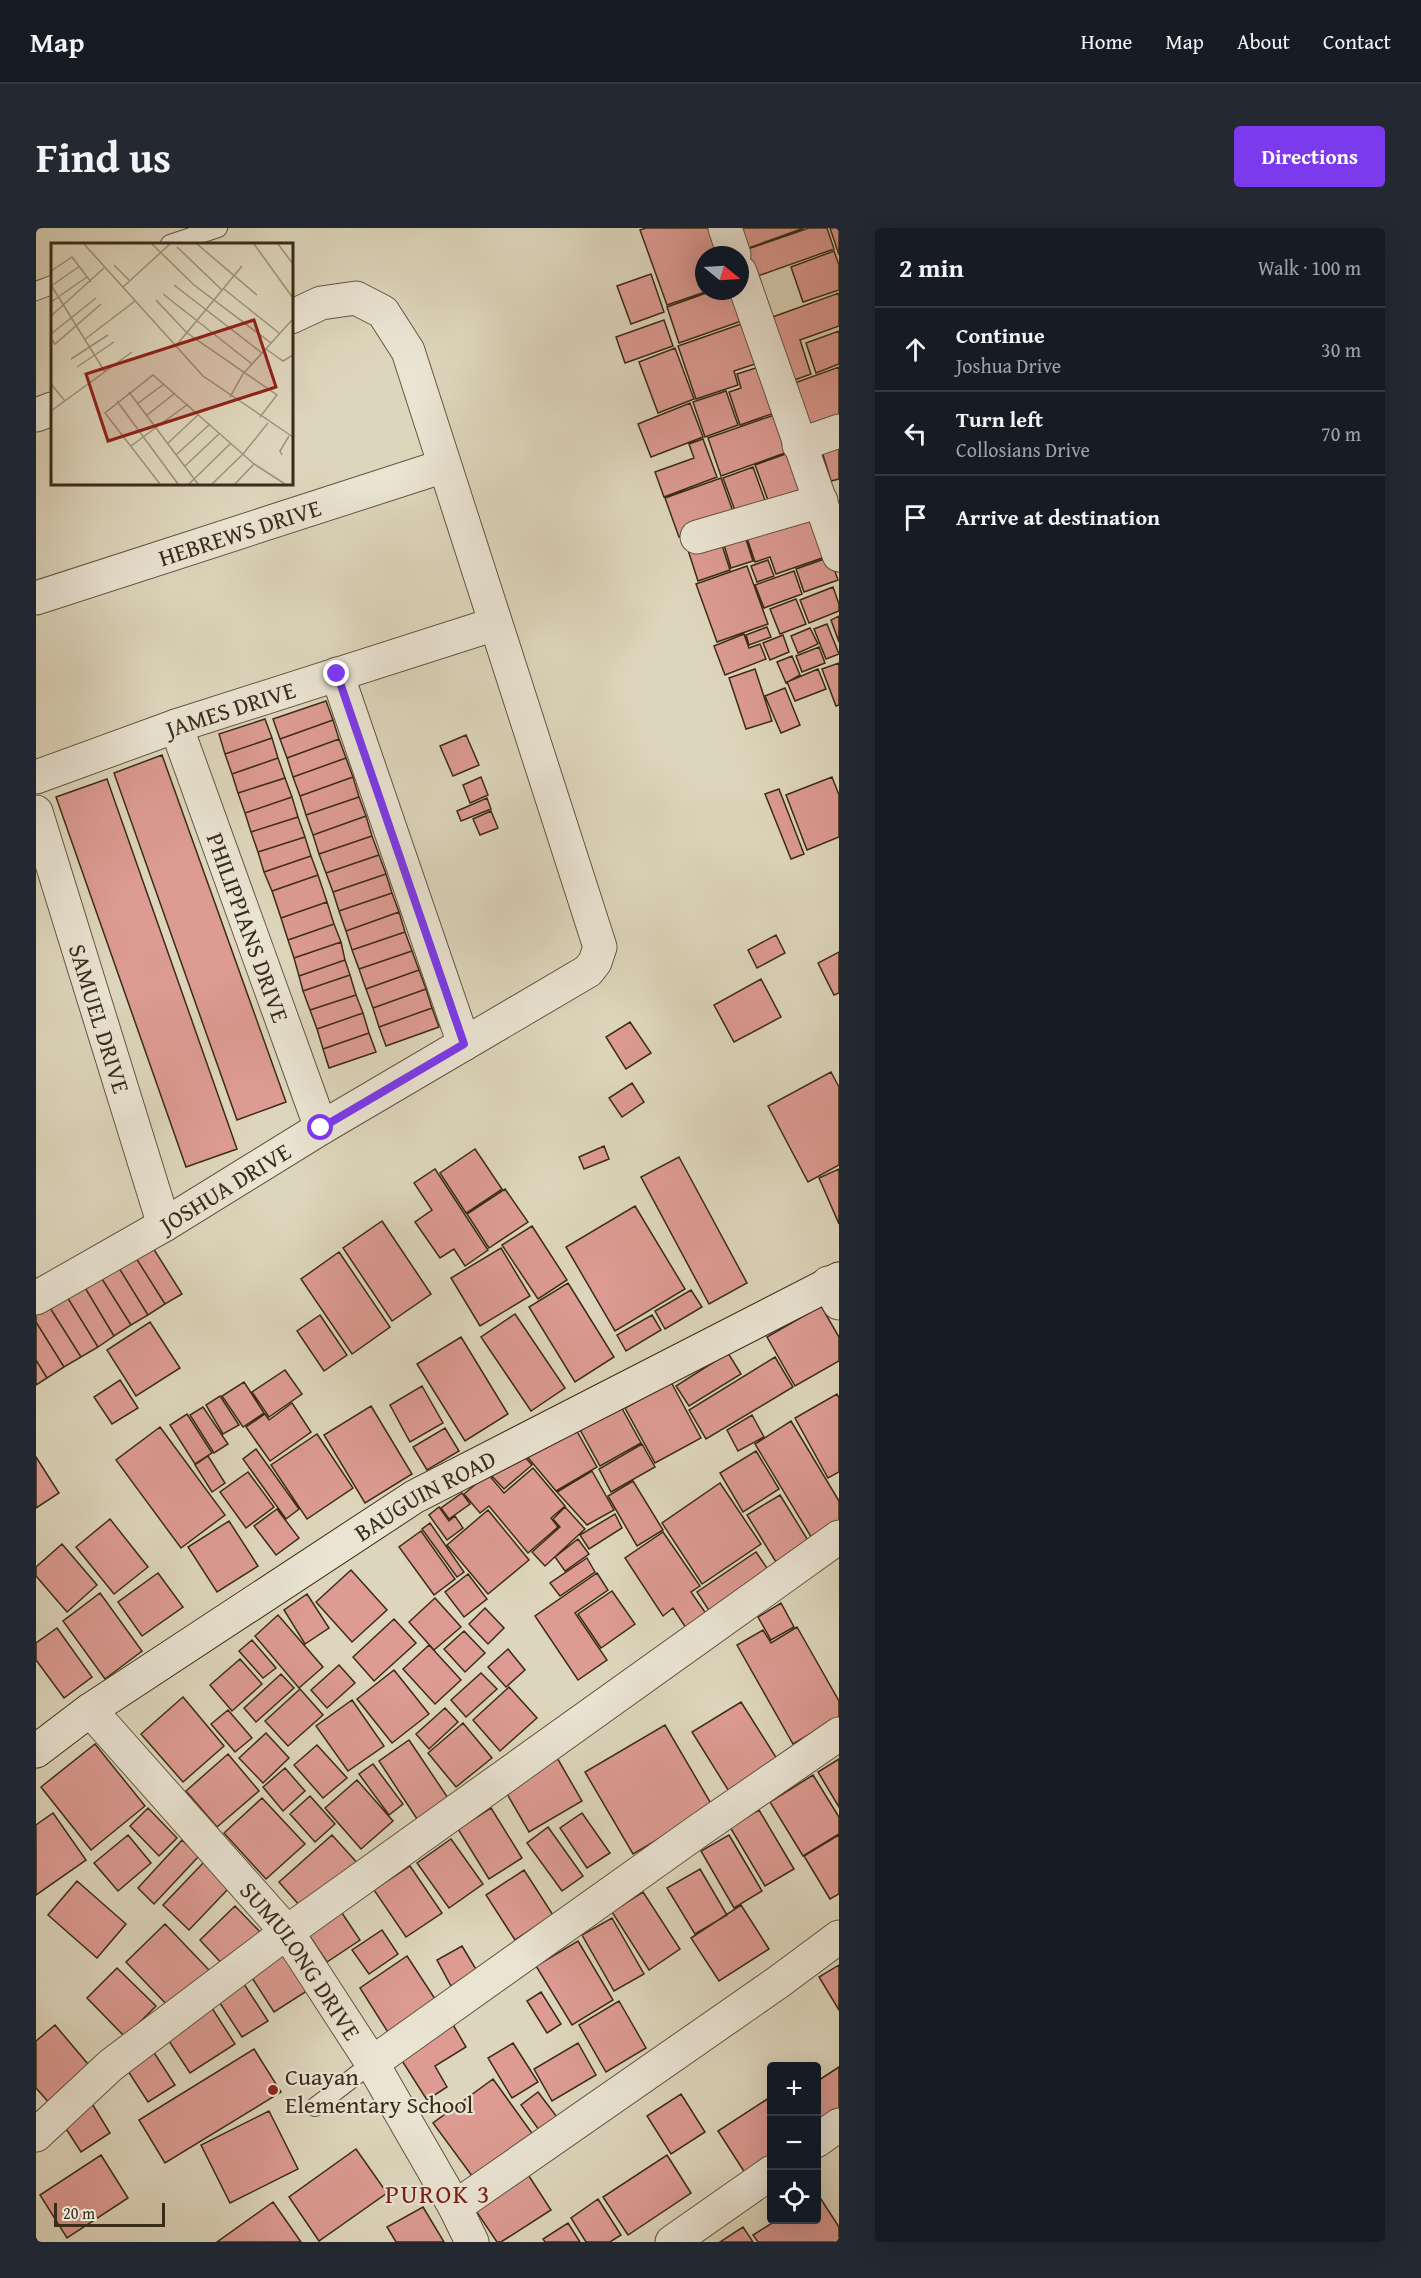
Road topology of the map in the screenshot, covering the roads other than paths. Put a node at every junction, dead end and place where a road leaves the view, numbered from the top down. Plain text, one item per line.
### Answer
1 (218, 228) edge
2 (725, 228) edge
3 (173, 243) edge
4 (731, 246) edge
5 (51, 285) edge
6 (36, 291) edge
7 (749, 298) edge
8 (292, 316) edge
9 (51, 409) edge
10 (36, 415) edge
11 (839, 430) edge
12 (800, 445) junction
13 (444, 466) junction
14 (821, 501) junction
15 (697, 537) dead end
16 (839, 555) edge
17 (36, 598) edge
18 (495, 624) junction
19 (337, 674) junction
20 (176, 726) junction
21 (36, 777) edge
22 (36, 812) edge
23 (464, 1044) junction
24 (321, 1128) junction
25 (164, 1225) junction
26 (835, 1288) edge
27 (36, 1298) edge
28 (839, 1537) edge
29 (90, 1710) junction
30 (839, 1734) edge
31 (36, 1751) edge
32 (287, 1932) junction
33 (839, 1937) edge
34 (372, 2063) junction
35 (315, 2107) dead end
36 (839, 2125) edge
37 (36, 2135) edge
38 (821, 2138) edge
39 (767, 2175) edge
40 (455, 2207) junction
41 (472, 2242) edge
42 (672, 2242) edge

1 - 3 lane
2 - 4 street
5 - 6 lane
7 - 12 street
8 - 13 street
9 - 10 street
11 - 12 street
12 - 14 street
13 - 17 street, HEBREWS DRIVE
13 - 18 street
14 - 15 street
14 - 16 street
18 - 19 street, JAMES DRIVE
18 - 23 street, JOSHUA DRIVE
19 - 20 street, JAMES DRIVE
19 - 23 street
20 - 21 street, JAMES DRIVE
20 - 24 street, PHILIPPIANS DRIVE
22 - 25 street, SAMUEL DRIVE
23 - 24 street, JOSHUA DRIVE
24 - 25 street, JOSHUA DRIVE
25 - 27 street, JOSHUA DRIVE
26 - 29 street, BAUGUIN ROAD
28 - 32 street
29 - 31 street, BAUGUIN ROAD
29 - 32 street, SUMULONG DRIVE
30 - 34 street
32 - 34 street, SUMULONG DRIVE
32 - 37 street
33 - 40 street
34 - 35 lane
34 - 40 street, SUMULONG DRIVE
36 - 38 street
39 - 42 street
40 - 41 street, SUMULONG DRIVE

